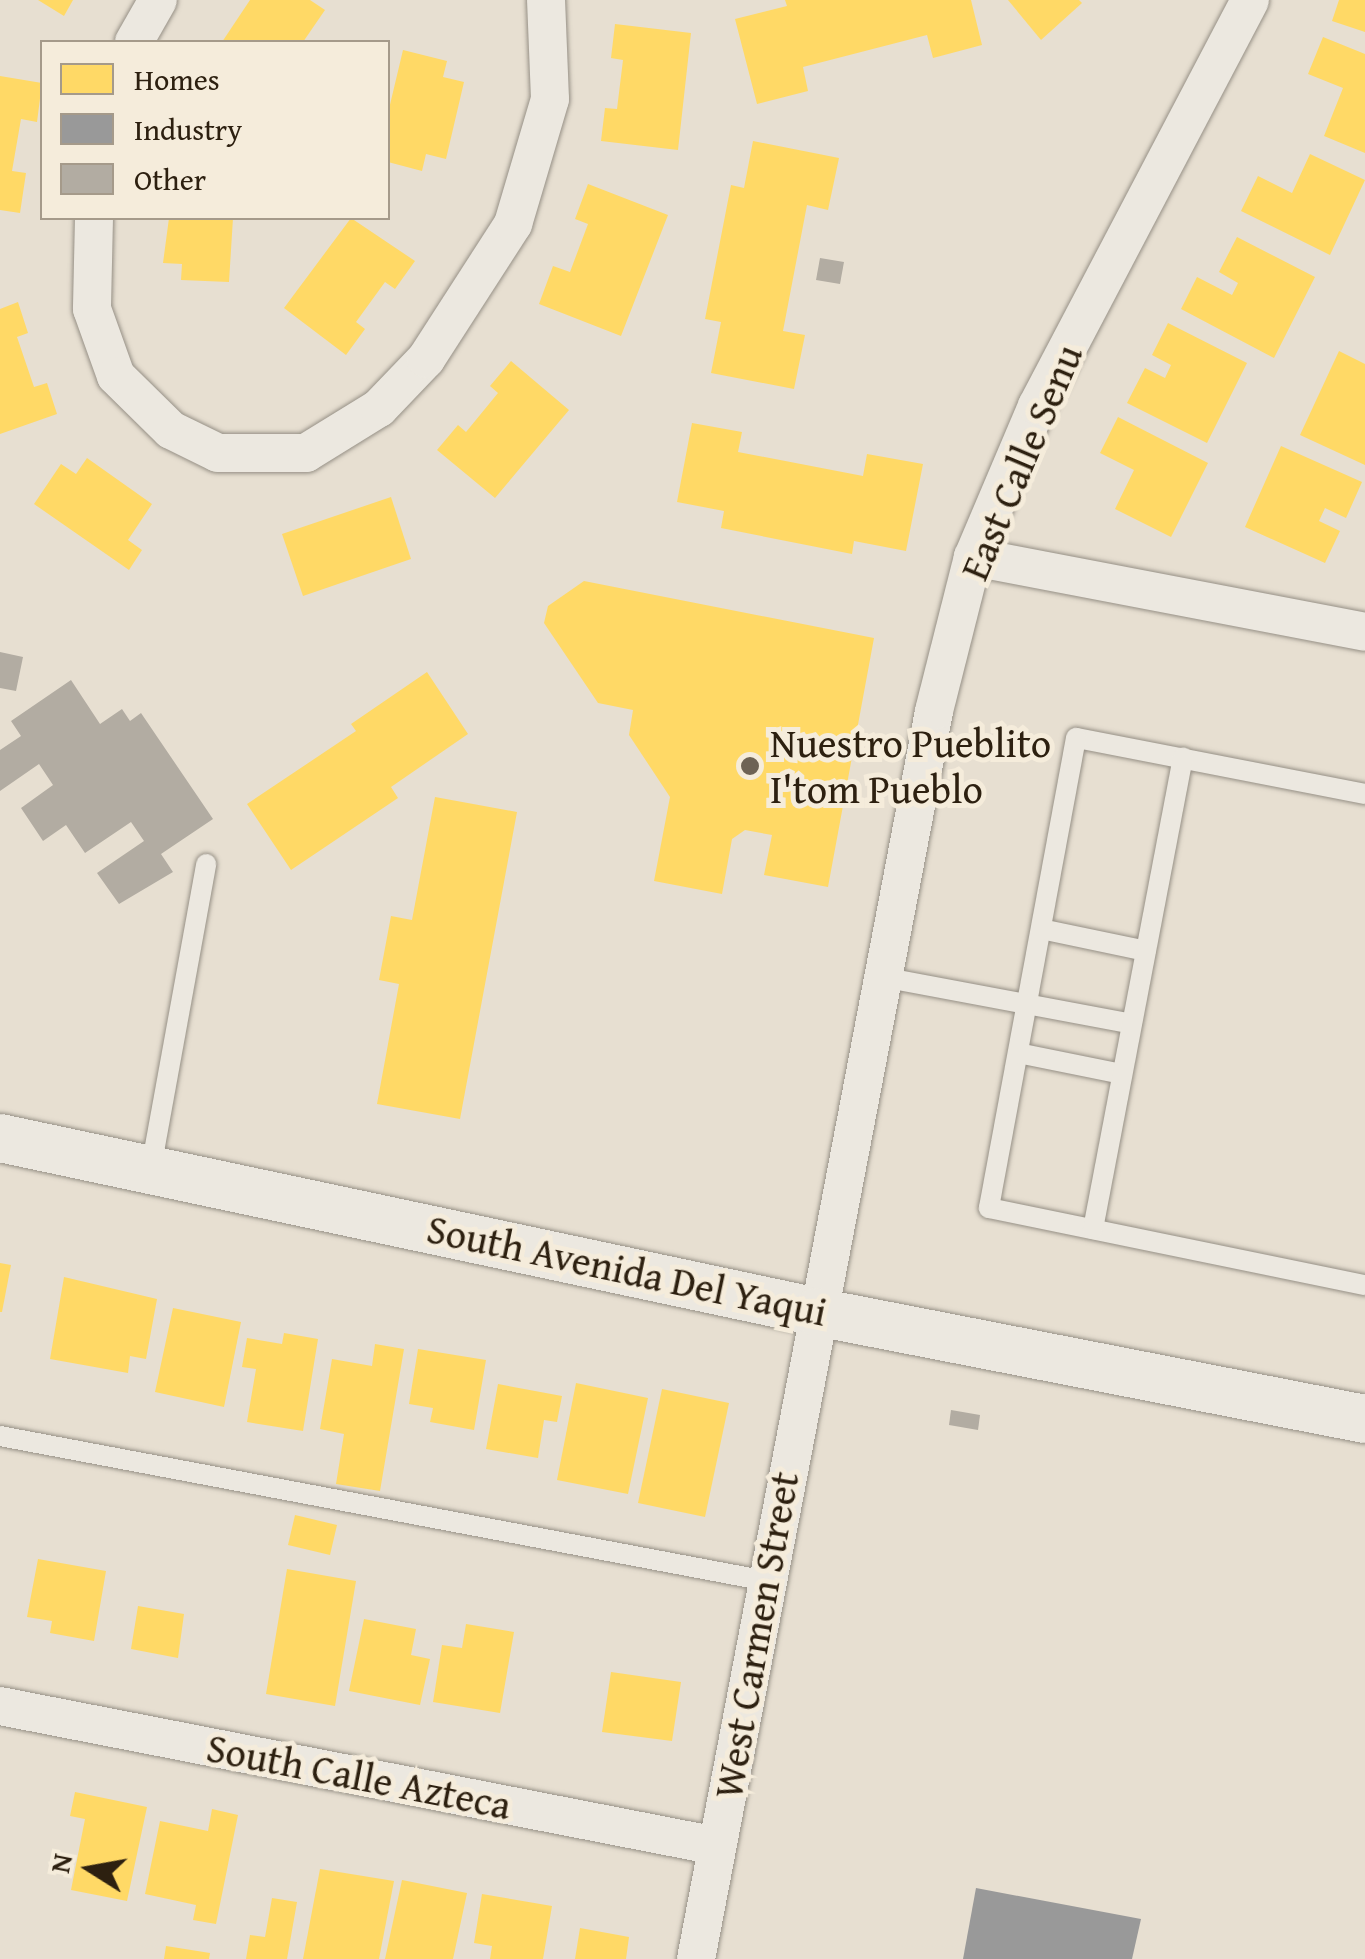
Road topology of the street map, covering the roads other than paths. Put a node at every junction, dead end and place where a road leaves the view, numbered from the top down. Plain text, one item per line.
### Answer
1 (158, 0) edge
2 (546, 0) edge
3 (1250, 0) edge
4 (135, 40) edge
5 (94, 220) edge
6 (973, 557) junction
7 (1365, 632) edge
8 (1183, 758) junction
9 (1365, 794) edge
10 (206, 864) dead end
11 (1041, 929) junction
12 (1146, 951) junction
13 (882, 977) junction
14 (1027, 1004) junction
15 (1132, 1024) junction
16 (1018, 1054) junction
17 (1122, 1074) junction
18 (0, 1138) edge
19 (151, 1168) junction
20 (1093, 1229) junction
21 (1365, 1286) edge
22 (817, 1312) junction
23 (1365, 1419) edge
24 (0, 1436) edge
25 (767, 1581) junction
26 (0, 1706) edge
27 (717, 1846) junction
28 (696, 1959) edge

1 - 4 street
2 - 5 street
3 - 6 street, East Calle Senu
6 - 7 street
6 - 13 street, East Calle Senu
8 - 9 lane
8 - 11 lane
8 - 12 lane
10 - 19 lane
11 - 12 lane
11 - 14 lane
12 - 15 lane
13 - 14 lane
13 - 22 street, East Calle Senu
14 - 15 lane
14 - 16 lane
15 - 17 lane
16 - 17 lane
16 - 20 lane
17 - 20 lane
18 - 19 street, South Avenida Del Yaqui
19 - 22 street, South Avenida Del Yaqui
20 - 21 lane
22 - 23 street, South Avenida Del Yaqui
22 - 25 street, West Carmen Street
24 - 25 lane
25 - 27 street, West Carmen Street
26 - 27 street, South Calle Azteca
27 - 28 street, West Carmen Street

